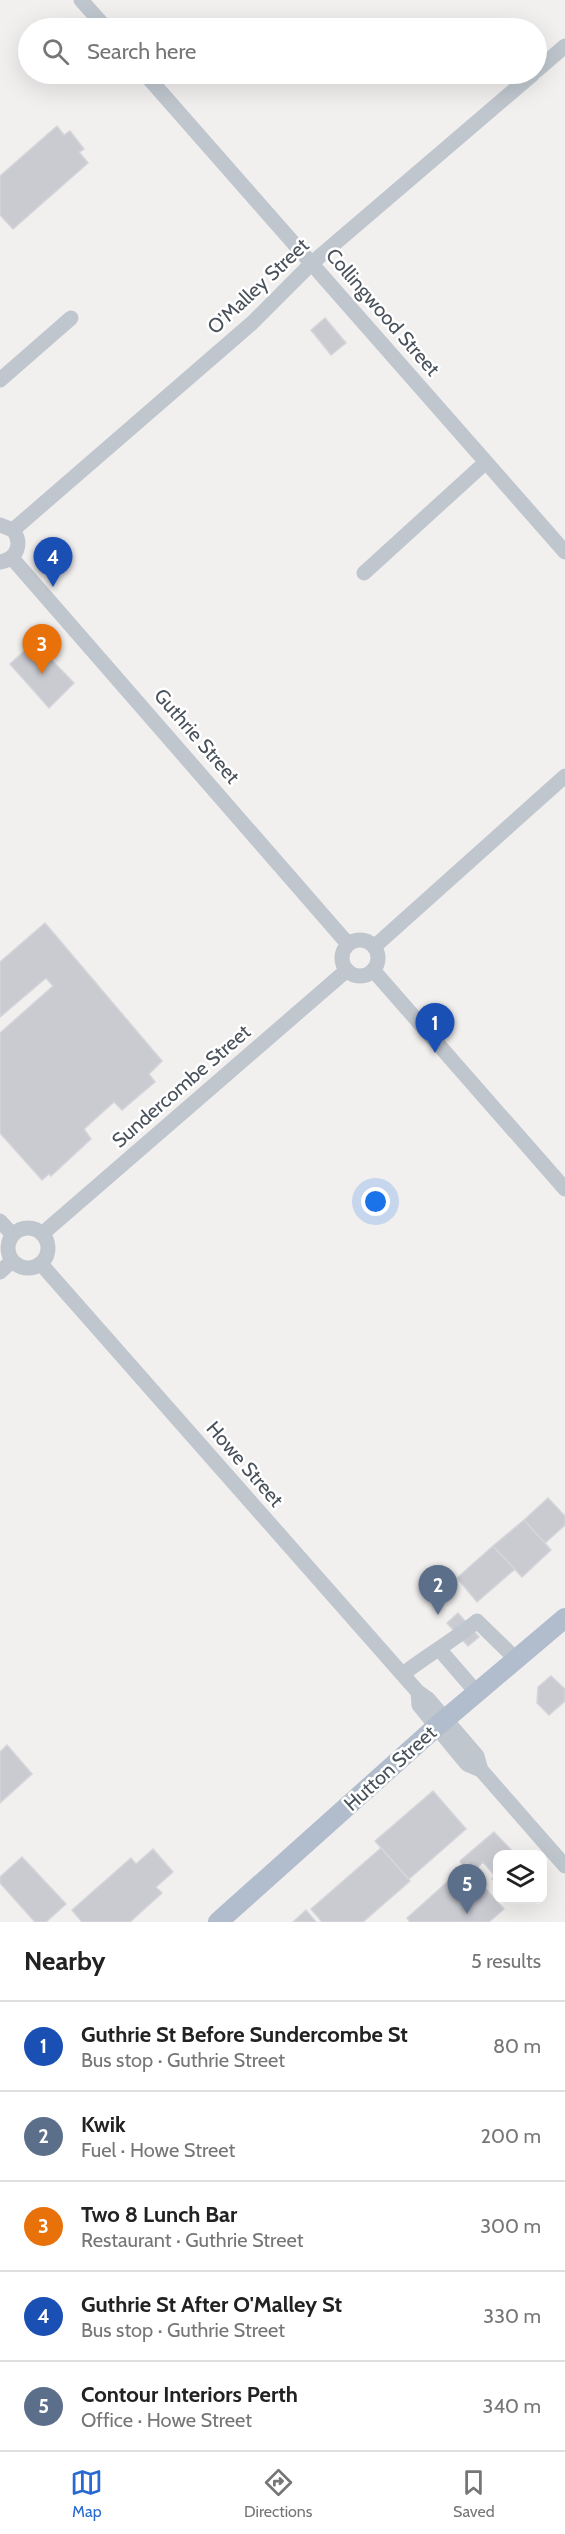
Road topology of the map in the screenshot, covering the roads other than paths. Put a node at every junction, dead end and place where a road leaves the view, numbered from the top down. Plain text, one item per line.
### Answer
1 (81, 0) edge
2 (97, 18) edge
3 (565, 46) edge
4 (547, 62) edge
5 (154, 84) edge
6 (521, 84) edge
7 (312, 263) junction
8 (71, 318) dead end
9 (0, 380) edge
10 (486, 462) junction
11 (7, 527) edge
12 (565, 552) edge
13 (6, 560) edge
14 (364, 573) dead end
15 (565, 776) edge
16 (348, 944) junction
17 (374, 946) junction
18 (347, 970) junction
19 (373, 970) junction
20 (565, 1189) edge
21 (0, 1221) edge
22 (42, 1234) junction
23 (13, 1235) junction
24 (12, 1262) junction
25 (41, 1264) junction
26 (0, 1272) edge
27 (565, 1618) edge
28 (439, 1649) junction
29 (516, 1660) junction
30 (403, 1674) junction
31 (477, 1693) junction
32 (441, 1723) junction
33 (565, 1866) edge
34 (218, 1922) edge

1 - 2 street
3 - 4 street, O'Malley Street
5 - 7 street, Collingwood Street
6 - 7 street, O'Malley Street
7 - 10 street, Collingwood Street
7 - 11 street, O'Malley Street
8 - 9 street
10 - 12 street, Collingwood Street
10 - 14 street
11 - 13 street
13 - 16 street, Guthrie Street
15 - 17 street
16 - 17 street
16 - 18 street
17 - 19 street
18 - 19 street
18 - 22 street, Sundercombe Street
19 - 20 street
21 - 23 street
22 - 23 street
22 - 25 street
23 - 24 street
24 - 25 street
24 - 26 street
25 - 30 street, Howe Street
27 - 29 main road, Hutton Street
28 - 29 street
28 - 30 street
28 - 31 street
29 - 31 main road, Hutton Street
30 - 32 street, Howe Street
31 - 32 main road, Hutton Street
32 - 33 street, Howe Street
32 - 34 main road, Hutton Street

